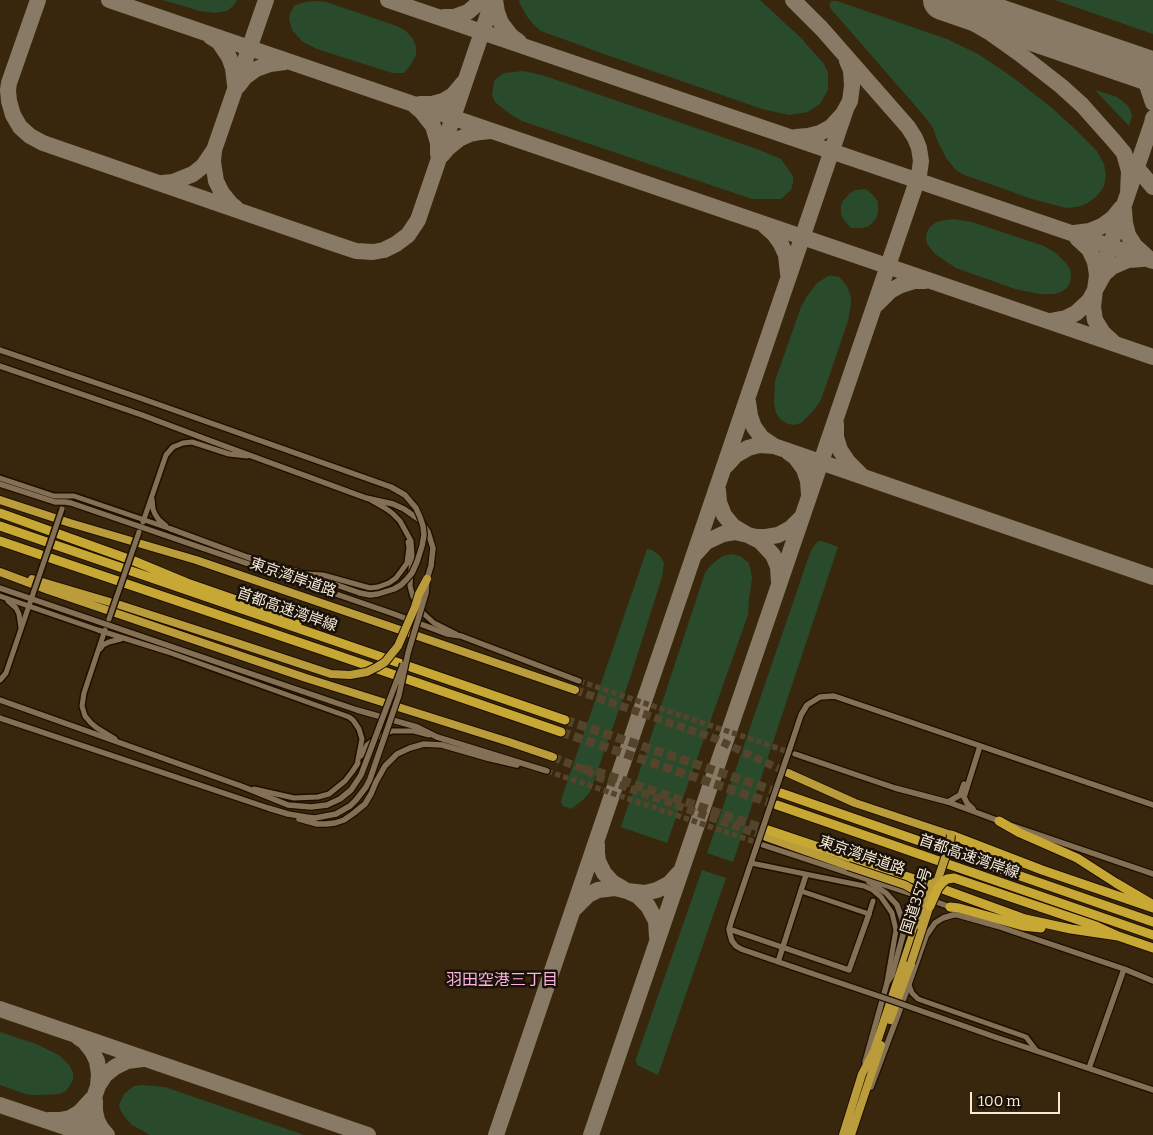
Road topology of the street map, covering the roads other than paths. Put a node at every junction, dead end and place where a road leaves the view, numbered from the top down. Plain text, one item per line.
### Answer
1 (0, 350) edge
2 (0, 366) edge
3 (256, 458) junction
4 (0, 478) edge
5 (0, 484) edge
6 (152, 495) junction
7 (366, 498) junction
8 (0, 500) edge
9 (65, 502) junction
10 (0, 513) edge
11 (144, 520) junction
12 (0, 526) edge
13 (171, 529) junction
14 (140, 530) junction
15 (407, 534) junction
16 (0, 541) edge
17 (0, 547) edge
18 (43, 555) junction
19 (0, 572) edge
20 (302, 573) junction
21 (10, 576) junction
22 (427, 579) junction
23 (0, 588) edge
24 (2, 597) edge
25 (31, 598) junction
26 (29, 606) junction
27 (108, 622) junction
28 (21, 631) junction
29 (105, 632) junction
30 (461, 636) junction
31 (328, 638) junction
32 (126, 639) junction
33 (98, 652) junction
34 (408, 653) junction
35 (0, 680) edge
36 (579, 681) tunnel mouth
37 (575, 690) tunnel mouth
38 (0, 700) edge
39 (0, 718) edge
40 (565, 720) tunnel mouth
41 (561, 732) tunnel mouth
42 (437, 737) junction
43 (122, 743) junction
44 (978, 745) junction
45 (795, 754) tunnel mouth
46 (552, 757) tunnel mouth
47 (357, 765) junction
48 (539, 768) junction
49 (547, 771) tunnel mouth
50 (788, 773) tunnel mouth
51 (241, 786) junction
52 (781, 793) tunnel mouth
53 (948, 802) junction
54 (777, 805) tunnel mouth
55 (1153, 805) edge
56 (976, 812) junction
57 (288, 814) junction
58 (999, 821) junction
59 (951, 835) junction
60 (766, 837) junction
61 (751, 863) junction
62 (1153, 874) edge
63 (806, 875) junction
64 (861, 878) junction
65 (801, 891) junction
66 (873, 901) dead end
67 (930, 906) junction
68 (950, 906) junction
69 (1153, 906) edge
70 (868, 914) junction
71 (1153, 922) edge
72 (916, 925) junction
73 (997, 926) junction
74 (729, 929) junction
75 (1071, 929) junction
76 (1118, 936) junction
77 (1153, 936) edge
78 (782, 948) junction
79 (1153, 948) edge
80 (778, 962) junction
81 (907, 962) junction
82 (1124, 969) junction
83 (1153, 980) edge
84 (887, 983) junction
85 (910, 985) junction
86 (1036, 1050) junction
87 (1089, 1068) junction
88 (862, 1074) junction
89 (1153, 1090) edge
90 (855, 1124) junction
91 (843, 1135) edge
92 (851, 1135) edge

1 - 20 street, bridge
2 - 3 street
3 - 6 street
3 - 7 street
4 - 11 street
5 - 9 street
6 - 11 street
6 - 13 street
7 - 15 street
7 - 22 street, bridge
8 - 37 highway, 東京湾岸道路
9 - 14 street
9 - 25 street, bridge
10 - 31 highway
11 - 13 street
11 - 14 street
12 - 31 highway, 首都高速湾岸線
13 - 20 street
14 - 27 street, bridge
14 - 30 street
15 - 20 street
15 - 30 street
16 - 18 highway, 首都高速湾岸線
17 - 18 highway
18 - 41 highway, 首都高速湾岸線
19 - 21 highway
21 - 22 highway, bridge
21 - 46 highway
22 - 34 street, bridge
23 - 25 street
24 - 26 street
24 - 28 street
25 - 26 street
25 - 27 street
26 - 28 street
26 - 29 street
27 - 29 street
27 - 42 street
28 - 35 street
29 - 32 street
29 - 33 street
30 - 36 street
31 - 40 highway, 首都高速湾岸線
32 - 33 street
32 - 47 street
33 - 43 street
34 - 51 street, bridge
34 - 57 street, bridge
38 - 43 street
39 - 57 street, bridge
42 - 47 street
42 - 48 street
43 - 51 street
44 - 53 street
44 - 55 street
44 - 56 street
44 - 61 street, bridge
45 - 53 street
47 - 51 street
48 - 49 street
48 - 57 street, bridge
50 - 59 highway
52 - 71 highway, 首都高速湾岸線
53 - 56 street
54 - 77 highway, 首都高速湾岸線
56 - 58 street
58 - 62 street
58 - 69 highway
59 - 67 highway, 国道357号, bridge
59 - 69 highway
59 - 72 highway, 国道357号, bridge
60 - 64 street
60 - 72 highway, 東京湾岸道路, bridge
60 - 75 highway
61 - 63 street
61 - 74 street
63 - 65 street
63 - 84 street
64 - 68 street
64 - 84 street
65 - 70 street
65 - 78 street
66 - 70 street
67 - 76 highway, bridge
67 - 81 highway, 国道357号, bridge
68 - 73 street
68 - 75 highway
70 - 78 street
72 - 81 highway, 国道357号
73 - 82 street
73 - 85 street
74 - 78 street
74 - 80 street
75 - 76 highway
76 - 79 highway
78 - 80 street
80 - 86 street, bridge
81 - 88 highway, 国道357号
81 - 90 highway, 国道357号
82 - 83 street
82 - 87 street
84 - 88 street
85 - 86 street
85 - 90 street
86 - 87 street
87 - 89 street
88 - 91 highway, 国道357号
90 - 92 highway, 国道357号

